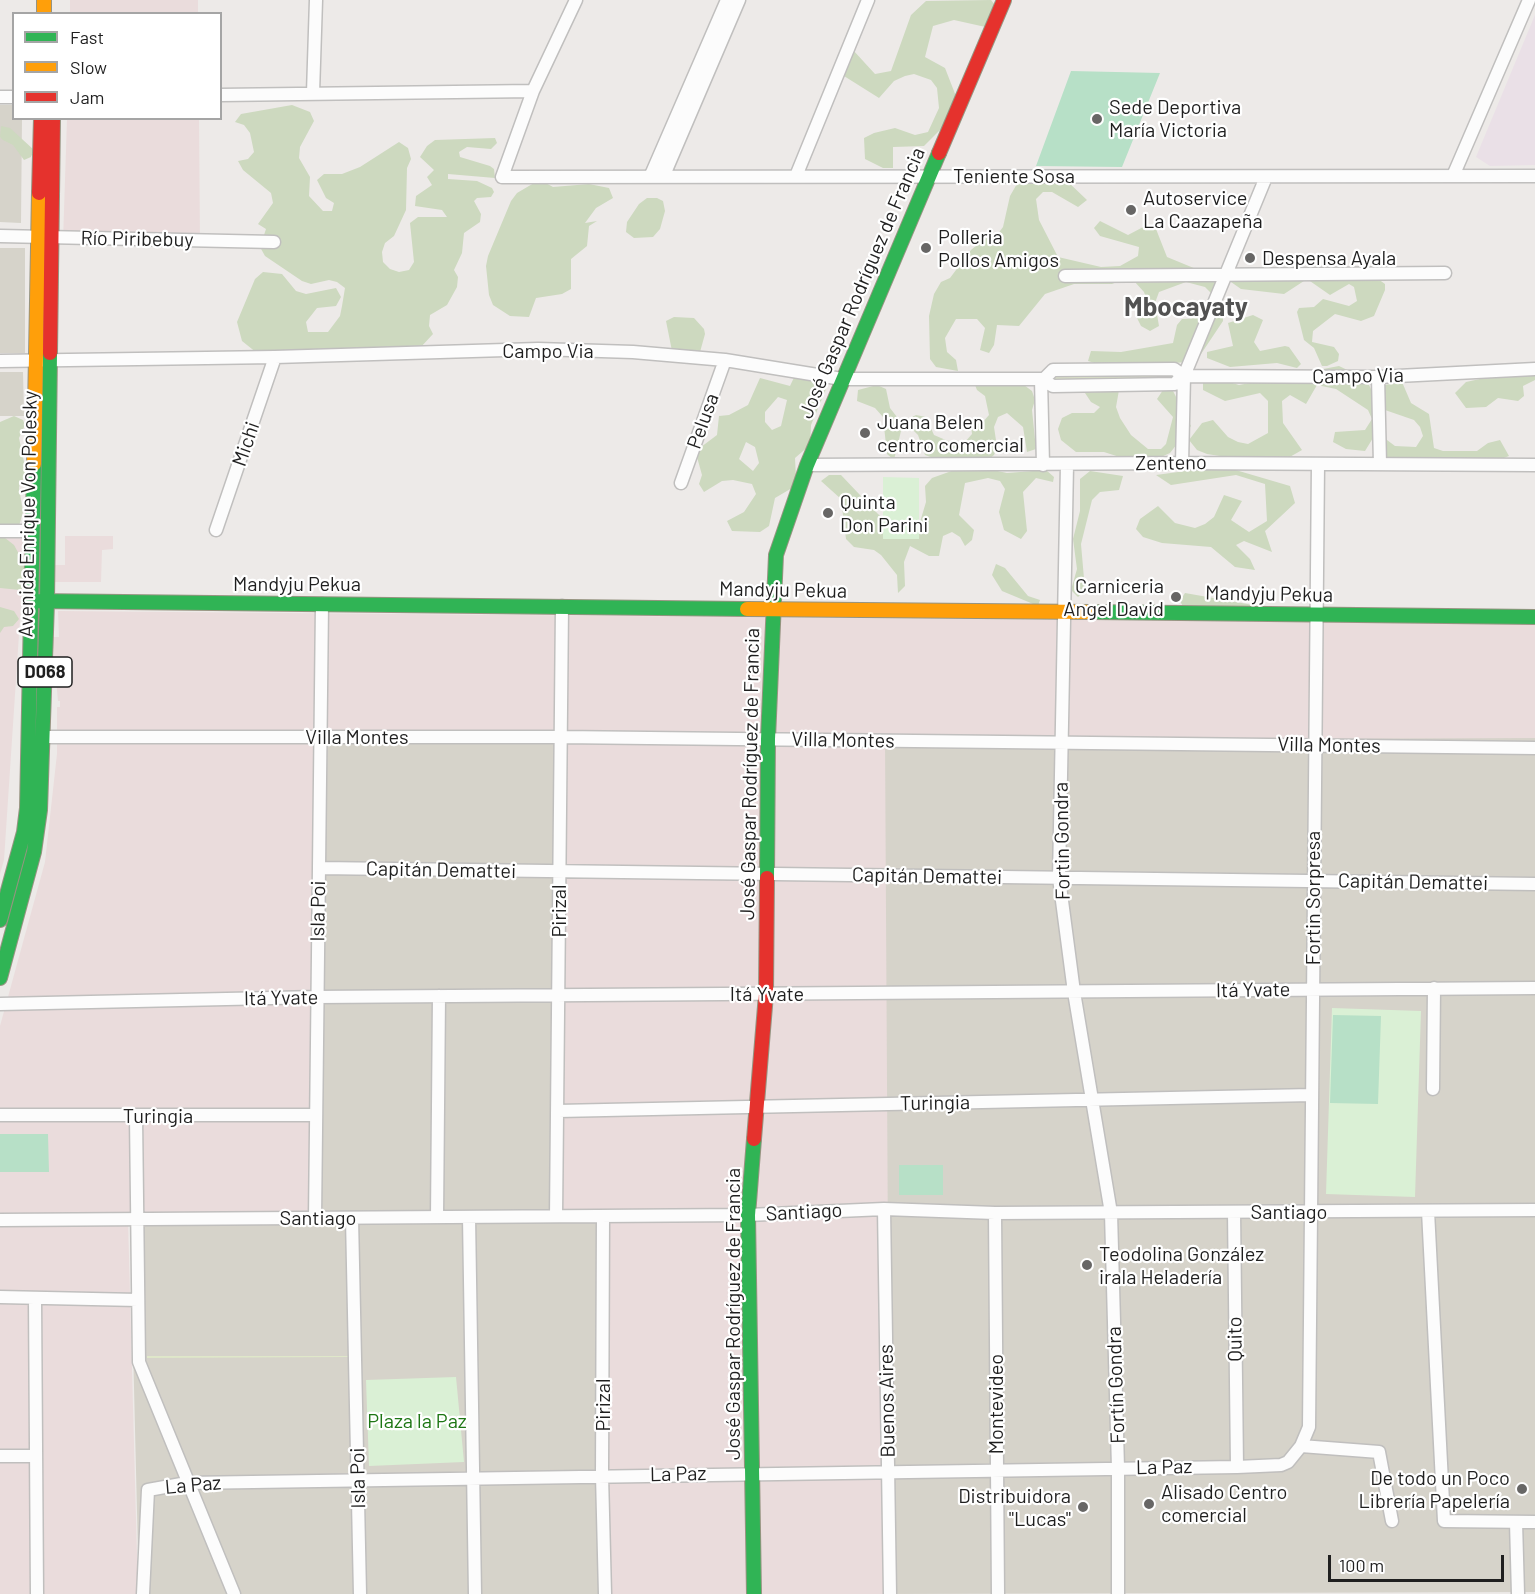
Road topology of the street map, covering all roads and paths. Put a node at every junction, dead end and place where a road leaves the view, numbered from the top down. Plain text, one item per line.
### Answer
1 (316, 0) edge
2 (576, 0) edge
3 (727, 0) edge
4 (739, 0) edge
5 (868, 0) edge
6 (1004, 0) edge
7 (1529, 0) edge
8 (533, 91) junction
9 (313, 93) junction
10 (222, 95) edge
11 (41, 120) edge
12 (53, 120) edge
13 (658, 175) junction
14 (929, 175) junction
15 (796, 176) junction
16 (1453, 176) junction
17 (1535, 176) edge
18 (1266, 177) junction
19 (0, 236) edge
20 (38, 237) junction
21 (53, 237) junction
22 (274, 242) dead end
23 (1445, 273) dead end
24 (1226, 275) junction
25 (1065, 276) dead end
26 (275, 357) junction
27 (51, 360) junction
28 (725, 360) junction
29 (0, 361) edge
30 (35, 361) junction
31 (1535, 369) edge
32 (1182, 376) junction
33 (1378, 376) junction
34 (842, 379) junction
35 (1042, 379) junction
36 (1182, 463) junction
37 (1318, 464) junction
38 (1380, 464) junction
39 (807, 465) junction
40 (1043, 465) junction
41 (1067, 465) junction
42 (1535, 465) edge
43 (681, 483) dead end
44 (216, 530) dead end
45 (0, 531) edge
46 (32, 531) junction
47 (31, 601) junction
48 (47, 602) junction
49 (322, 604) junction
50 (562, 606) junction
51 (1063, 610) junction
52 (774, 611) junction
53 (1316, 614) junction
54 (1535, 617) edge
55 (43, 737) junction
56 (320, 737) junction
57 (560, 737) junction
58 (768, 739) junction
59 (1061, 742) junction
60 (1315, 745) junction
61 (1535, 748) edge
62 (319, 868) junction
63 (560, 871) junction
64 (767, 874) junction
65 (1059, 878) junction
66 (1313, 881) junction
67 (1535, 884) edge
68 (0, 920) edge
69 (0, 978) edge
70 (1434, 988) junction
71 (1535, 988) edge
72 (1313, 990) junction
73 (1074, 992) junction
74 (766, 994) junction
75 (559, 995) junction
76 (439, 996) junction
77 (317, 997) junction
78 (0, 1004) edge
79 (1433, 1089) dead end
80 (1312, 1095) junction
81 (1093, 1100) junction
82 (756, 1107) junction
83 (558, 1111) junction
84 (0, 1115) edge
85 (316, 1115) junction
86 (136, 1117) junction
87 (884, 1209) junction
88 (1535, 1210) edge
89 (1428, 1211) junction
90 (1234, 1212) junction
91 (1309, 1212) junction
92 (994, 1213) junction
93 (1111, 1213) junction
94 (748, 1215) junction
95 (556, 1216) junction
96 (603, 1216) junction
97 (437, 1217) junction
98 (469, 1217) junction
99 (315, 1218) junction
100 (352, 1218) junction
101 (138, 1219) junction
102 (0, 1220) edge
103 (0, 1297) edge
104 (35, 1298) junction
105 (138, 1299) junction
106 (1301, 1446) junction
107 (36, 1455) junction
108 (0, 1456) edge
109 (1237, 1467) junction
110 (1118, 1468) junction
111 (997, 1469) junction
112 (888, 1471) junction
113 (752, 1472) junction
114 (602, 1475) junction
115 (473, 1477) junction
116 (358, 1479) junction
117 (187, 1483) junction
118 (1392, 1521) dead end
119 (1516, 1522) junction
120 (1535, 1522) edge
121 (37, 1594) edge
122 (143, 1594) edge
123 (234, 1594) edge
124 (360, 1594) edge
125 (475, 1594) edge
126 (605, 1594) edge
127 (754, 1594) edge
128 (890, 1594) edge
129 (998, 1594) edge
130 (1118, 1594) edge
131 (1518, 1594) edge

1 - 9 street
2 - 8 street
3 - 13 street
4 - 13 street
5 - 15 street
6 - 14 street, José Gaspar Rodríguez de Francia
7 - 16 street
8 - 9 street
8 - 13 street, Teniente Sosa
9 - 10 street
11 - 20 street, Avenida Enrique Von Polesky / D068
12 - 21 street, Avenida Enrique Von Polesky / D068
13 - 15 street, Teniente Sosa
14 - 15 street, Teniente Sosa
14 - 18 street, Teniente Sosa
14 - 34 street, José Gaspar Rodríguez de Francia
16 - 17 street, Teniente Sosa
16 - 18 street, Teniente Sosa
18 - 24 street
19 - 20 street, Río Piribebuy
20 - 21 street, Río Piribebuy
20 - 30 street, Avenida Enrique Von Polesky / D068
21 - 22 street, Río Piribebuy
21 - 27 street, Avenida Enrique Von Polesky / D068
23 - 24 street
24 - 25 street
24 - 32 street
26 - 27 street, Campo Via
26 - 28 street, Campo Via
26 - 44 street, Michi
27 - 30 street, Campo Via
27 - 48 street, Avenida Enrique Von Polesky / D068
28 - 34 street, Campo Via
28 - 43 street, Pelusa
29 - 30 street, Campo Via
30 - 46 street, Avenida Enrique Von Polesky / D068
31 - 33 street, Campo Via
32 - 33 street, Campo Via
32 - 35 street, Campo Via
32 - 36 street
33 - 38 street
34 - 35 street, Campo Via
34 - 39 street, José Gaspar Rodríguez de Francia
35 - 40 street
36 - 37 street, Zenteno
36 - 41 street, Zenteno
37 - 38 street, Zenteno
37 - 53 street, Fortin Sorpresa
38 - 42 street, Zenteno
39 - 40 street, Zenteno
39 - 52 street, José Gaspar Rodríguez de Francia
40 - 41 street, Zenteno
41 - 51 street, Fortin Gondra
45 - 46 street
46 - 47 street, Avenida Enrique Von Polesky / D068
47 - 48 street, Mandyju Pekua
47 - 68 street, Avenida Enrique Von Polesky / D068
48 - 49 street, Mandyju Pekua
48 - 55 street, Avenida Enrique Von Polesky / D068
49 - 50 street, Mandyju Pekua
49 - 56 street, Isla Poi
50 - 52 street, Mandyju Pekua
50 - 57 street, Pirizal
51 - 52 street, Mandyju Pekua
51 - 53 street, Mandyju Pekua
51 - 59 street, Fortin Gondra
52 - 58 street, José Gaspar Rodríguez de Francia
53 - 54 street, Mandyju Pekua
53 - 60 street, Fortin Sorpresa
55 - 56 street, Villa Montes
55 - 69 street, Avenida Enrique Von Polesky / D068
56 - 57 street, Villa Montes
56 - 62 street, Isla Poi
57 - 58 street, Villa Montes
57 - 63 street, Pirizal
58 - 59 street, Villa Montes
58 - 64 street, José Gaspar Rodríguez de Francia
59 - 60 street, Villa Montes
59 - 65 street, Fortin Gondra
60 - 61 street, Villa Montes
60 - 66 street, Fortin Sorpresa
62 - 63 street, Capitán Demattei
62 - 77 street, Isla Poi
63 - 64 street, Capitán Demattei
63 - 75 street, Pirizal
64 - 65 street, Capitán Demattei
64 - 74 street, José Gaspar Rodríguez de Francia
65 - 66 street, Capitán Demattei
65 - 73 street, Fortin Gondra
66 - 67 street, Capitán Demattei
66 - 72 street, Fortin Sorpresa
70 - 71 street, Itá Yvate
70 - 72 street, Itá Yvate
70 - 79 street
72 - 73 street, Itá Yvate
72 - 80 street, Fortin Sorpresa
73 - 74 street, Itá Yvate
73 - 81 street, Fortin Gondra
74 - 75 street, Itá Yvate
74 - 82 street, José Gaspar Rodríguez de Francia
75 - 76 street, Itá Yvate
75 - 83 street, Pirizal
76 - 77 street, Itá Yvate
76 - 97 street
77 - 78 street, Itá Yvate
77 - 85 street, Isla Poi
80 - 81 street, Turingia
80 - 91 street, Fortin Sorpresa
81 - 82 street, Turingia
81 - 93 street, Fortin Gondra
82 - 83 street, Turingia
82 - 94 street, José Gaspar Rodríguez de Francia
83 - 95 street, Pirizal
84 - 86 street, Turingia
85 - 86 street, Turingia
85 - 99 street, Isla Poi
86 - 101 street
87 - 92 street, Santiago
87 - 94 street, Santiago
87 - 112 street, Buenos Aires
88 - 89 street, Santiago
89 - 91 street, Santiago
89 - 119 street
90 - 91 street, Santiago
90 - 93 street, Santiago
90 - 109 street, Quito
91 - 106 street, Fortin Sorpresa
92 - 93 street, Santiago
92 - 111 street, Montevideo
93 - 110 street, Fortín Gondra
94 - 96 street, Santiago
94 - 113 street, José Gaspar Rodríguez de Francia
95 - 96 street, Santiago
95 - 98 street, Santiago
96 - 114 street, Pirizal
97 - 98 street, Santiago
97 - 100 street, Santiago
98 - 115 street
99 - 100 street, Santiago
99 - 101 street, Santiago
100 - 116 street, Isla Poi
101 - 102 street, Santiago
101 - 105 street
103 - 104 street
104 - 105 street
104 - 107 street
105 - 117 street
106 - 109 street, La Paz
106 - 118 street
107 - 108 street
107 - 121 street
109 - 110 street, La Paz
110 - 111 street, La Paz
110 - 130 street, Fortín Gondra
111 - 112 street, La Paz
111 - 129 street, Montevideo
112 - 113 street, La Paz
112 - 128 street, Buenos Aires
113 - 114 street, La Paz
113 - 127 street, José Gaspar Rodríguez de Francia
114 - 115 street, La Paz
114 - 126 street, Pirizal
115 - 116 street, La Paz
115 - 125 street
116 - 117 street, La Paz
116 - 124 street, Isla Poi
117 - 122 street, La Paz
117 - 123 street
119 - 120 street
119 - 131 street

